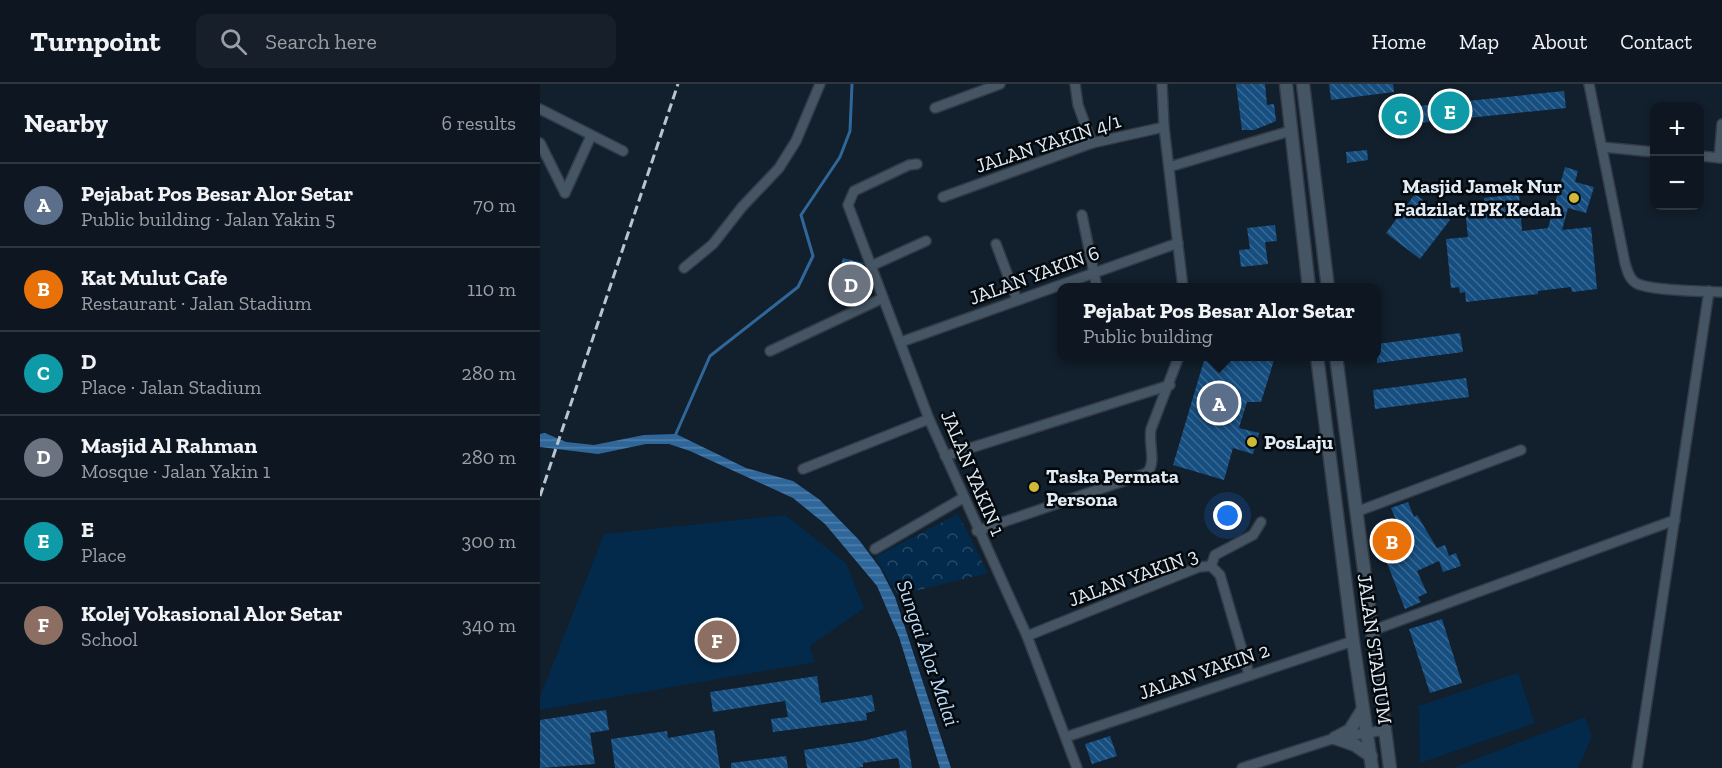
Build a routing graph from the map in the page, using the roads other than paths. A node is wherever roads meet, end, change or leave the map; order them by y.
1 (820, 84) edge
2 (1000, 84) edge
3 (1075, 84) edge
4 (1162, 84) edge
5 (1286, 84) edge
6 (1303, 84) edge
7 (1589, 84) edge
8 (935, 108) dead end
9 (540, 109) edge
10 (1722, 124) edge
11 (1164, 127) junction
12 (1290, 131) junction
13 (591, 136) junction
14 (540, 142) edge
15 (1092, 143) junction
16 (1602, 147) junction
17 (623, 151) dead end
18 (1650, 152) edge
19 (1704, 156) edge
20 (1721, 158) edge
21 (917, 164) dead end
22 (1169, 167) junction
23 (943, 198) dead end
24 (1082, 215) dead end
25 (926, 241) dead end
26 (1178, 243) junction
27 (996, 244) dead end
28 (871, 266) junction
29 (684, 268) dead end
30 (1096, 272) junction
31 (1065, 283) edge
32 (1097, 283) edge
33 (1183, 283) edge
34 (1309, 283) edge
35 (1327, 283) edge
36 (1057, 286) edge
37 (1709, 291) junction
38 (1722, 292) edge
39 (883, 298) junction
40 (1017, 300) junction
41 (901, 342) junction
42 (770, 351) dead end
43 (1178, 361) edge
44 (1318, 361) edge
45 (1337, 361) edge
46 (1170, 385) junction
47 (929, 419) junction
48 (1521, 450) dead end
49 (945, 456) junction
50 (803, 469) dead end
51 (963, 498) junction
52 (1356, 512) junction
53 (1674, 520) junction
54 (1261, 522) dead end
55 (977, 531) junction
56 (875, 549) dead end
57 (1211, 566) junction
58 (1371, 631) junction
59 (1027, 636) junction
60 (1353, 641) junction
61 (1249, 674) junction
62 (1363, 708) junction
63 (1385, 730) junction
64 (1367, 733) junction
65 (1066, 737) junction
66 (1335, 738) junction
67 (1372, 762) edge
68 (1077, 768) edge
69 (1242, 768) edge
70 (1390, 768) edge
71 (1637, 768) edge

1 - 29 street
2 - 8 street
3 - 15 street
4 - 11 street
5 - 12 main road
6 - 35 main road
7 - 16 street
9 - 13 street
10 - 20 street
11 - 15 street, JALAN YAKIN 4/1
11 - 22 street
12 - 22 street
12 - 34 main road
13 - 14 street
13 - 17 street
15 - 23 street, JALAN YAKIN 4/1
16 - 18 street
16 - 37 street
19 - 20 street
21 - 28 street, JALAN YAKIN 1
22 - 26 street
24 - 30 street
25 - 28 street
26 - 30 street, JALAN YAKIN 6
26 - 33 street
27 - 40 street
28 - 39 street, JALAN YAKIN 1
30 - 31 street, JALAN YAKIN 6
30 - 32 street
36 - 40 street, JALAN YAKIN 6
37 - 38 street
37 - 53 street
39 - 41 street, JALAN YAKIN 1
39 - 42 street
40 - 41 street, JALAN YAKIN 6
41 - 47 street, JALAN YAKIN 1
43 - 46 street
44 - 60 main road, JALAN STADIUM
45 - 52 main road, JALAN STADIUM
46 - 49 street
46 - 55 street
47 - 49 street, JALAN YAKIN 1
47 - 50 street
48 - 52 street
49 - 51 street, JALAN YAKIN 1
51 - 55 street, JALAN YAKIN 1
51 - 56 street
52 - 58 main road, JALAN STADIUM
53 - 58 street
53 - 71 street
54 - 57 street
55 - 59 street, JALAN YAKIN 1
57 - 59 street, JALAN YAKIN 3
57 - 61 street, JALAN YAKIN 3
58 - 63 main road, JALAN STADIUM
59 - 65 street, JALAN YAKIN 1
60 - 61 street, JALAN YAKIN 2
60 - 62 main road, JALAN STADIUM
61 - 65 street, JALAN YAKIN 2
62 - 64 main road, JALAN STADIUM
62 - 66 main road
63 - 64 street
63 - 70 main road, JALAN STADIUM
64 - 66 street
64 - 67 main road, JALAN STADIUM
65 - 68 street, JALAN YAKIN 1
66 - 67 main road
66 - 69 street

